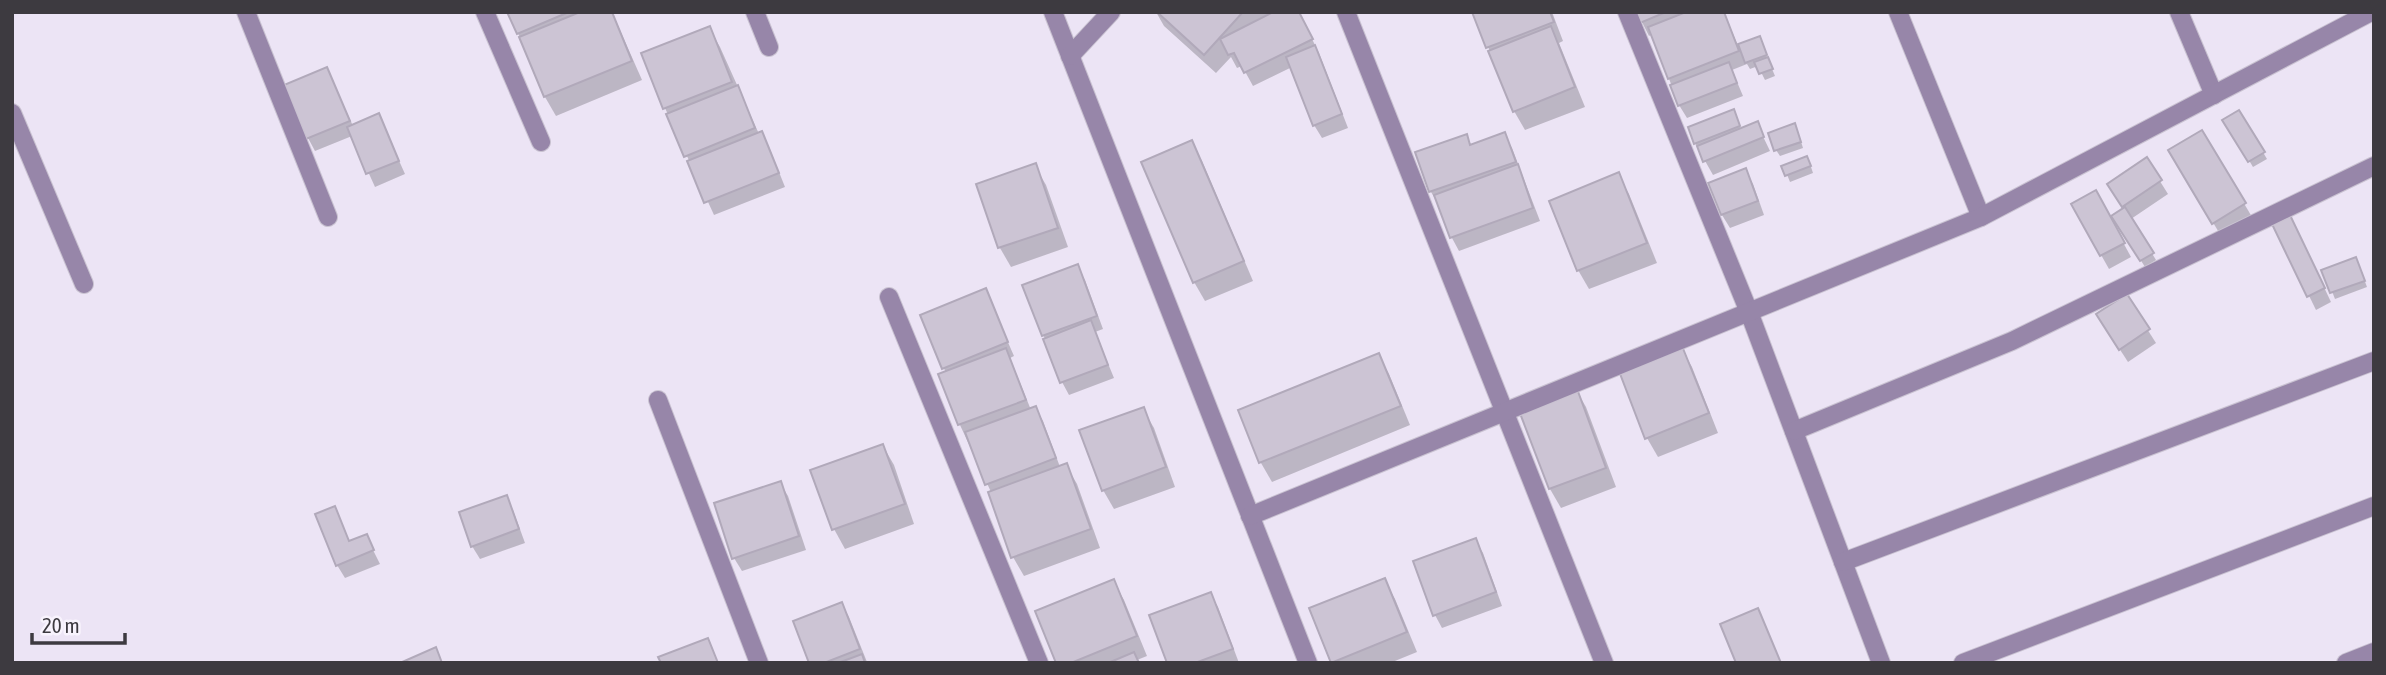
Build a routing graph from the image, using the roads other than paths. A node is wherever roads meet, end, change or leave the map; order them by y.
1 (246, 12) edge
2 (485, 12) edge
3 (755, 12) edge
4 (1053, 12) edge
5 (1111, 12) edge
6 (1346, 12) edge
7 (1627, 12) edge
8 (1898, 12) edge
9 (2179, 12) edge
10 (2371, 12) edge
11 (769, 47) dead end
12 (1070, 56) junction
13 (2214, 95) junction
14 (12, 113) edge
15 (541, 142) dead end
16 (2374, 166) edge
17 (328, 217) dead end
18 (1981, 217) junction
19 (83, 284) dead end
20 (889, 297) dead end
21 (1749, 312) junction
22 (2374, 360) edge
23 (658, 400) dead end
24 (1506, 411) junction
25 (1794, 431) junction
26 (2374, 506) edge
27 (1250, 516) junction
28 (1843, 562) junction
29 (2374, 652) edge
30 (759, 663) edge
31 (1039, 663) edge
32 (1308, 663) edge
33 (1604, 663) edge
34 (1881, 663) edge
35 (1963, 663) edge
36 (2346, 663) edge

1 - 17 street
2 - 15 street
3 - 11 street
4 - 12 street
5 - 12 street
6 - 24 street
7 - 21 street
8 - 18 street
9 - 13 street
10 - 13 street
12 - 27 street
13 - 18 street
14 - 19 street
16 - 25 street
18 - 21 street
20 - 31 street
21 - 24 street
21 - 25 street
22 - 28 street
23 - 30 street
24 - 27 street
24 - 33 street
25 - 28 street
26 - 35 street
27 - 32 street
28 - 34 street
29 - 36 street

